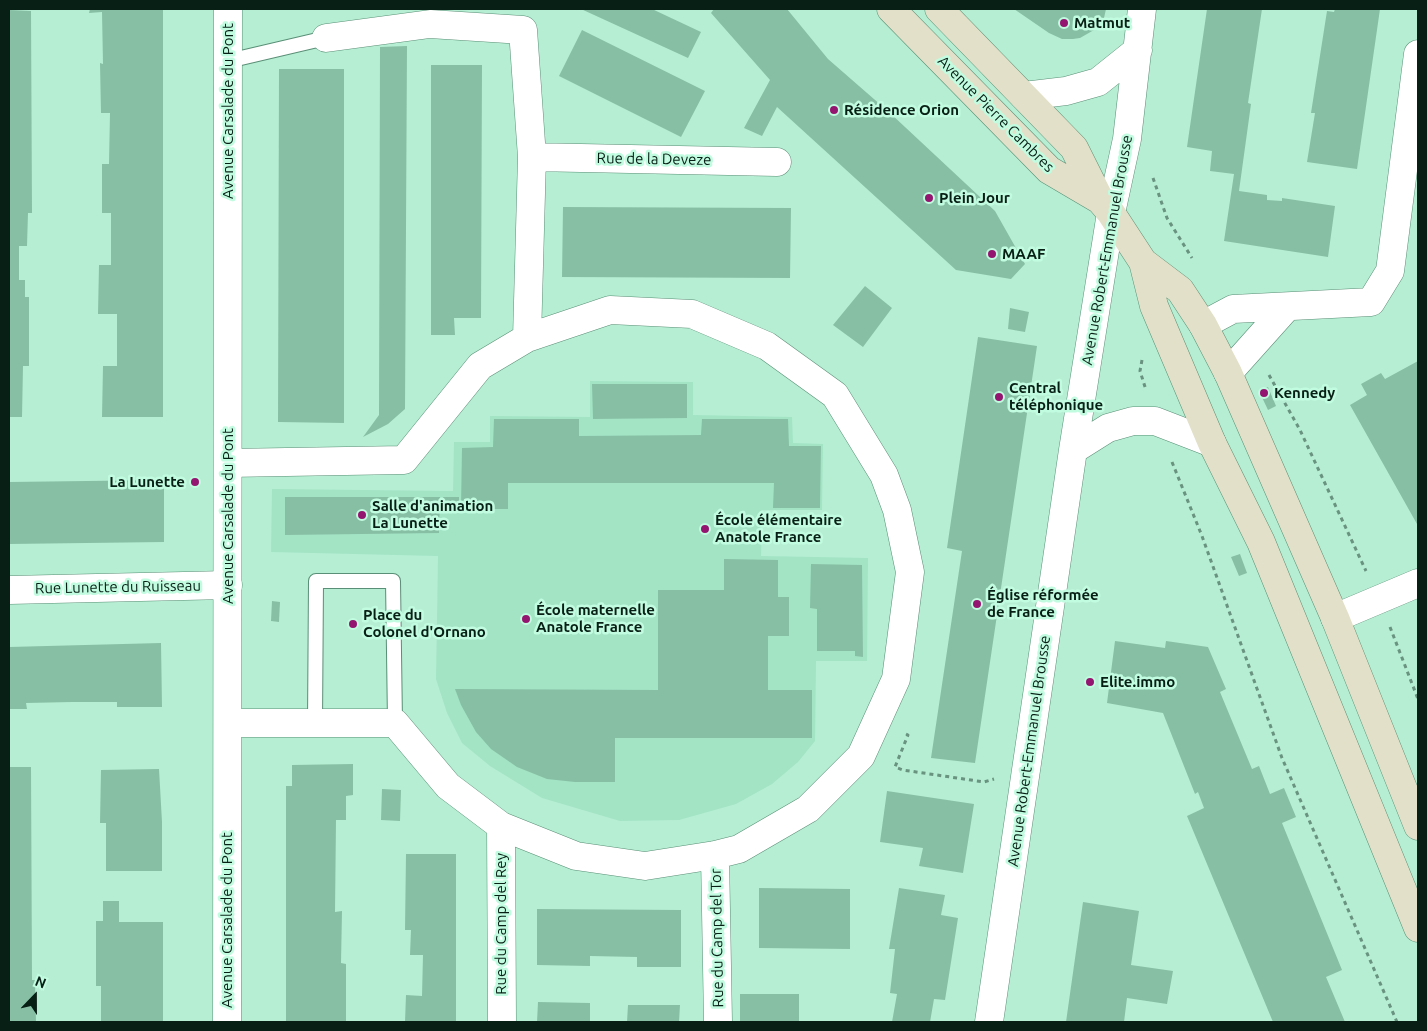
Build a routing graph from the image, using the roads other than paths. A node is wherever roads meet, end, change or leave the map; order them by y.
1 (228, 9) edge
2 (891, 9) edge
3 (939, 9) edge
4 (1142, 9) edge
5 (326, 38) joint
6 (1138, 50) junction
7 (1418, 54) edge
8 (228, 61) junction
9 (1024, 96) junction
10 (532, 157) junction
11 (777, 162) dead end
12 (1105, 207) junction
13 (1143, 262) junction
14 (1287, 307) junction
15 (1203, 325) junction
16 (527, 338) junction
17 (1228, 373) junction
18 (1212, 443) junction
19 (1074, 450) junction
20 (228, 463) junction
21 (1418, 583) edge
22 (228, 584) junction
23 (9, 590) edge
24 (1335, 618) junction
25 (228, 723) junction
26 (315, 723) junction
27 (395, 723) junction
28 (501, 826) junction
29 (1418, 826) edge
30 (715, 855) junction
31 (1418, 928) edge
32 (227, 1022) edge
33 (502, 1022) edge
34 (718, 1022) edge
35 (989, 1022) edge

1 - 8 street, Avenue Carsalade du Pont
2 - 12 main road, Avenue Pierre Cambres
3 - 9 main road, Avenue Pierre Cambres
4 - 6 street, Avenue Robert-Emmanuel Brousse
5 - 8 lane
5 - 10 street
6 - 9 street
6 - 12 street, Avenue Robert-Emmanuel Brousse
7 - 14 street
8 - 20 street, Avenue Carsalade du Pont
9 - 12 main road, Avenue Pierre Cambres
10 - 11 street, Rue de la Deveze
10 - 16 street
12 - 13 main road
12 - 19 street, Avenue Robert-Emmanuel Brousse
13 - 15 main road
13 - 18 main road
14 - 15 street
14 - 17 street
15 - 17 main road
16 - 20 street
16 - 30 street
17 - 24 main road
18 - 19 street
18 - 31 main road
19 - 35 street, Avenue Robert-Emmanuel Brousse
20 - 22 street, Avenue Carsalade du Pont
21 - 24 street
22 - 23 street, Rue Lunette du Ruisseau
22 - 25 street, Avenue Carsalade du Pont
24 - 29 main road
25 - 26 street
25 - 32 street, Avenue Carsalade du Pont
26 - 27 street
26 - 27 lane
27 - 28 street
28 - 30 street
28 - 33 street, Rue du Camp del Rey
30 - 34 street, Rue du Camp del Tor

